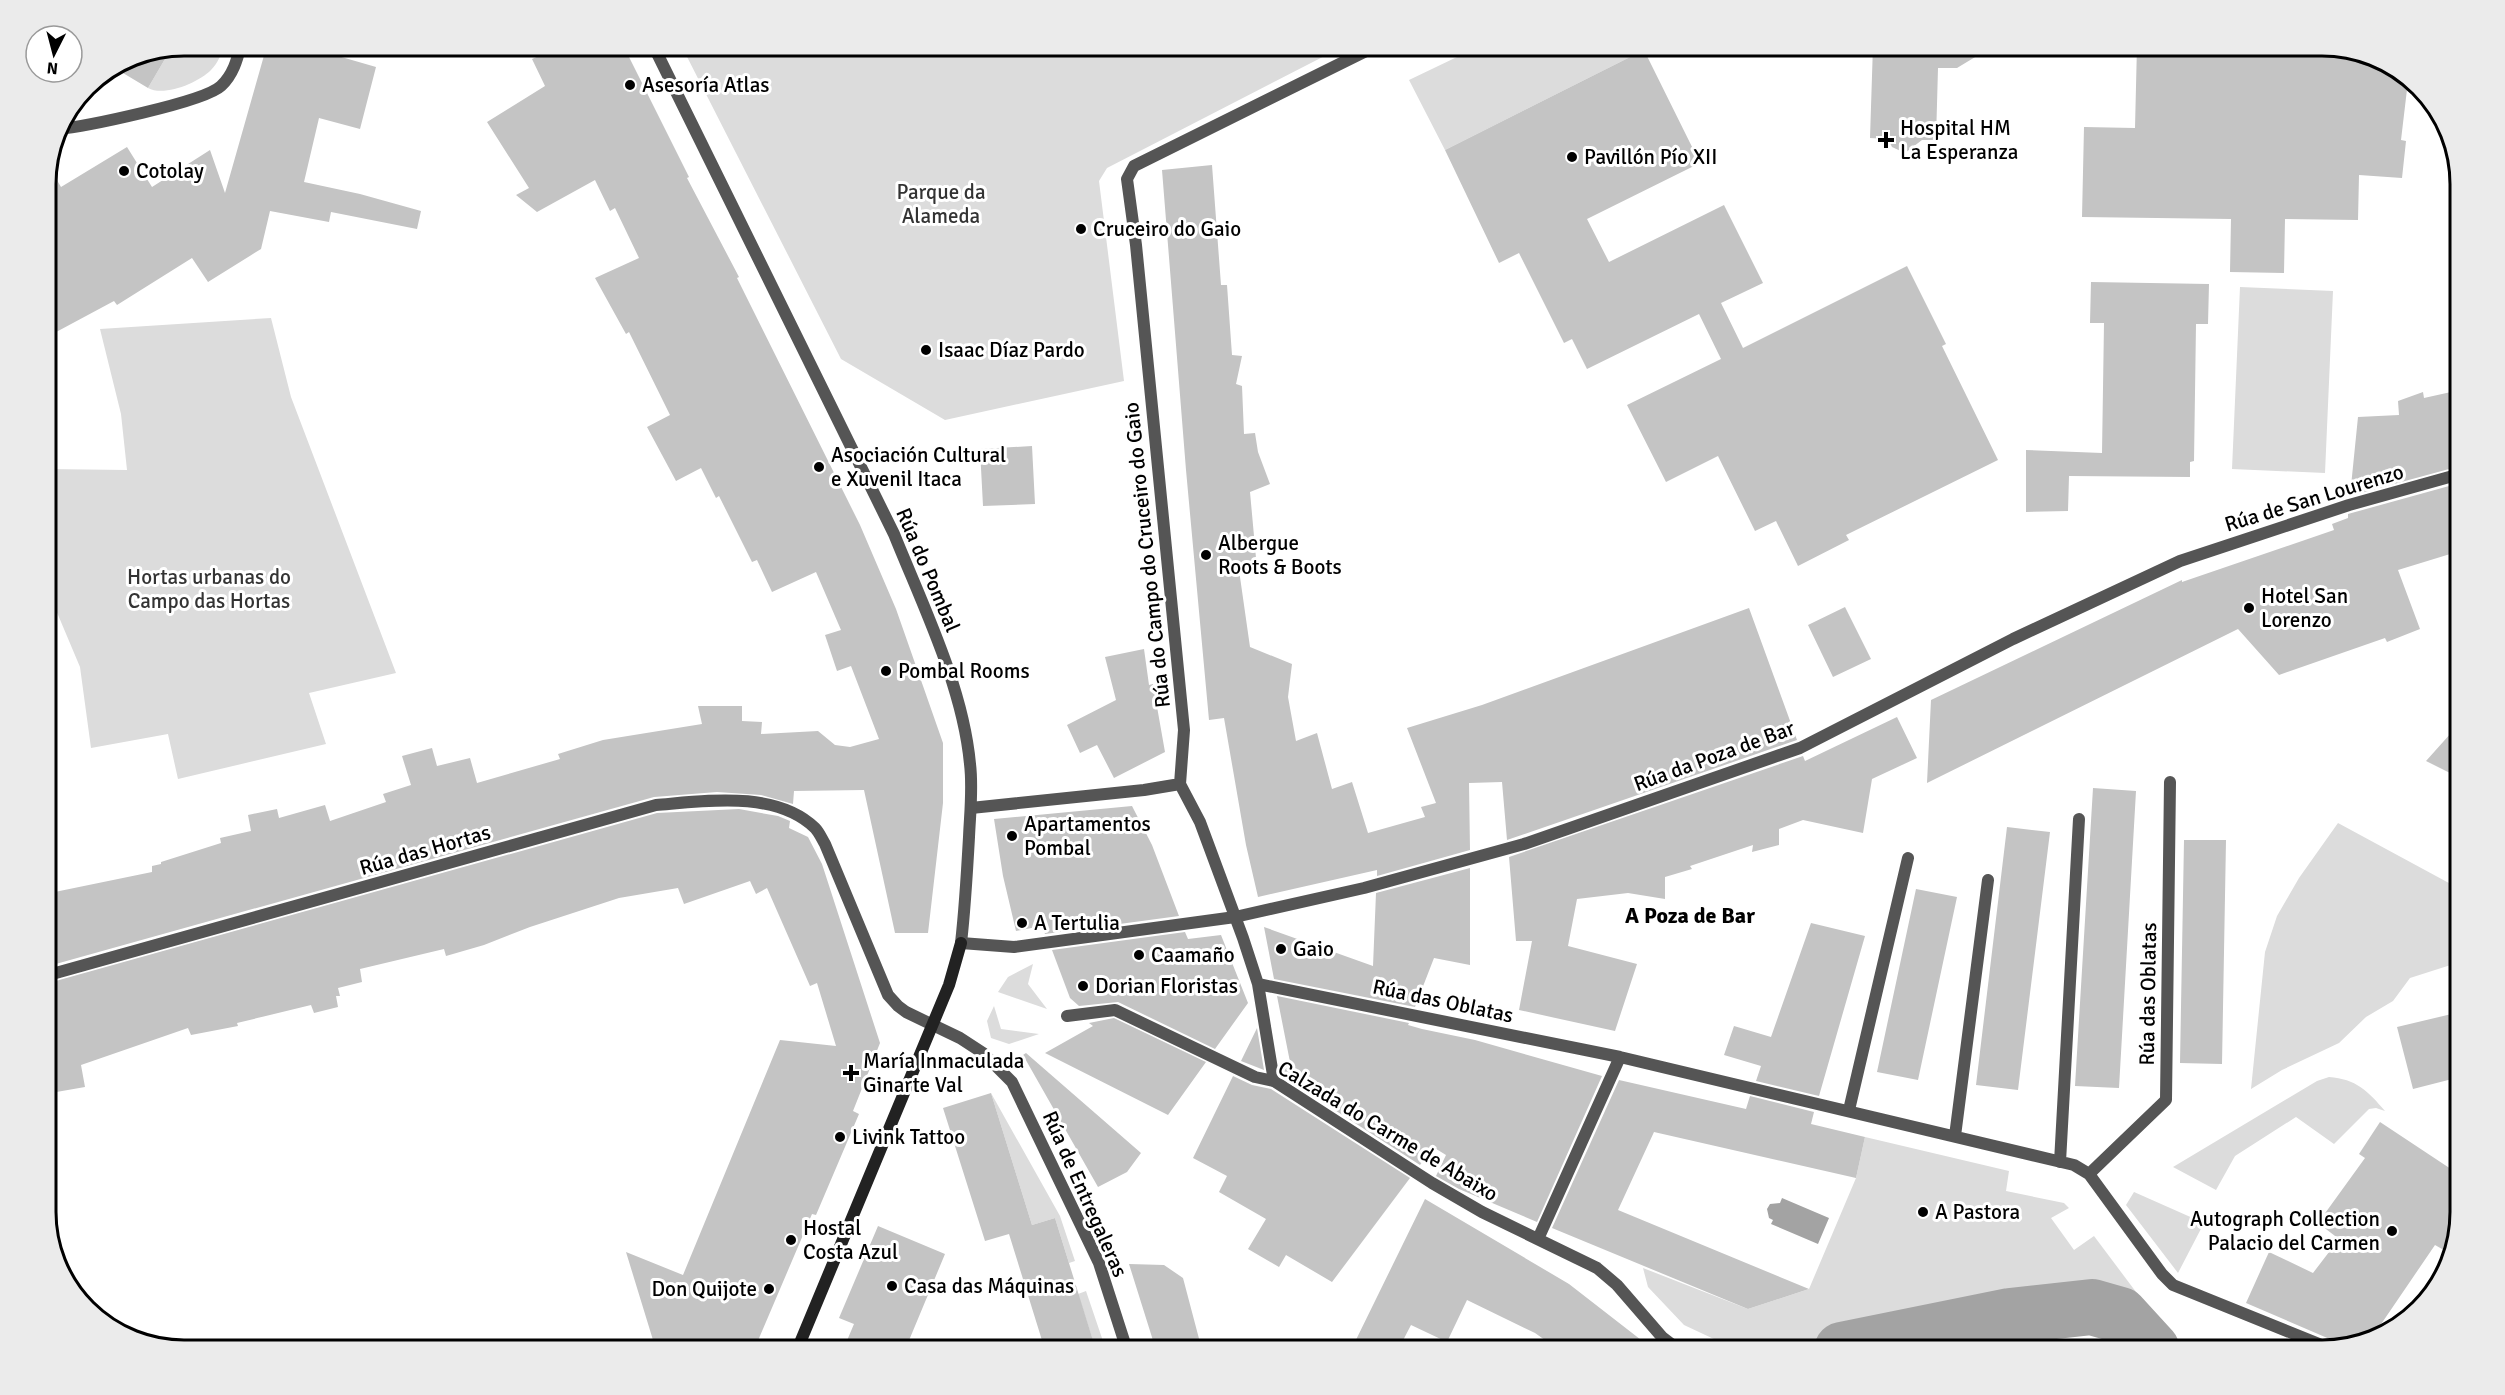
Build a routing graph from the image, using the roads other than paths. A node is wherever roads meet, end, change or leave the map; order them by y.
1 (238, 56) edge
2 (658, 56) edge
3 (1356, 56) edge
4 (69, 127) edge
5 (2449, 477) edge
6 (2180, 561) joint
7 (2170, 782) dead end
8 (1180, 783) junction
9 (971, 808) junction
10 (2079, 819) dead end
11 (815, 828) joint
12 (1908, 858) dead end
13 (1988, 880) dead end
14 (1235, 916) junction
15 (961, 943) junction
16 (56, 973) edge
17 (1258, 984) junction
18 (1067, 1016) dead end
19 (932, 1026) junction
20 (1620, 1057) junction
21 (1275, 1081) junction
22 (1849, 1110) junction
23 (1956, 1136) junction
24 (2060, 1162) junction
25 (2089, 1174) junction
26 (1538, 1239) junction
27 (801, 1340) edge
28 (1124, 1340) edge
29 (1666, 1340) edge
30 (2309, 1340) edge

1 - 4 street
2 - 9 street, Rúa do Pombal
3 - 8 street, Rúa do Campo do Cruceiro do Gaio
5 - 6 street, Rúa de San Lourenzo
6 - 14 street, Rúa da Poza de Bar
7 - 25 street, Rúa das Oblatas
8 - 9 street
8 - 14 street
9 - 15 street, Rúa do Pombal
10 - 24 street
11 - 16 street, Rúa das Hortas
11 - 19 street, Rúa de Entregaleras
12 - 22 street
13 - 23 street
14 - 15 street, Rúa da Poza de Bar
14 - 17 street
15 - 19 main road
17 - 20 street, Rúa das Oblatas
17 - 21 street
18 - 21 street, Calzada do Carme de Abaixo
19 - 27 main road
19 - 28 street, Rúa de Entregaleras
20 - 22 street, Rúa das Oblatas
20 - 26 street
21 - 26 street, Calzada do Carme de Abaixo
22 - 23 street, Rúa das Oblatas
23 - 24 street, Rúa das Oblatas
24 - 25 street, Rúa das Oblatas
25 - 30 street
26 - 29 street, Calzada do Carme de Abaixo

